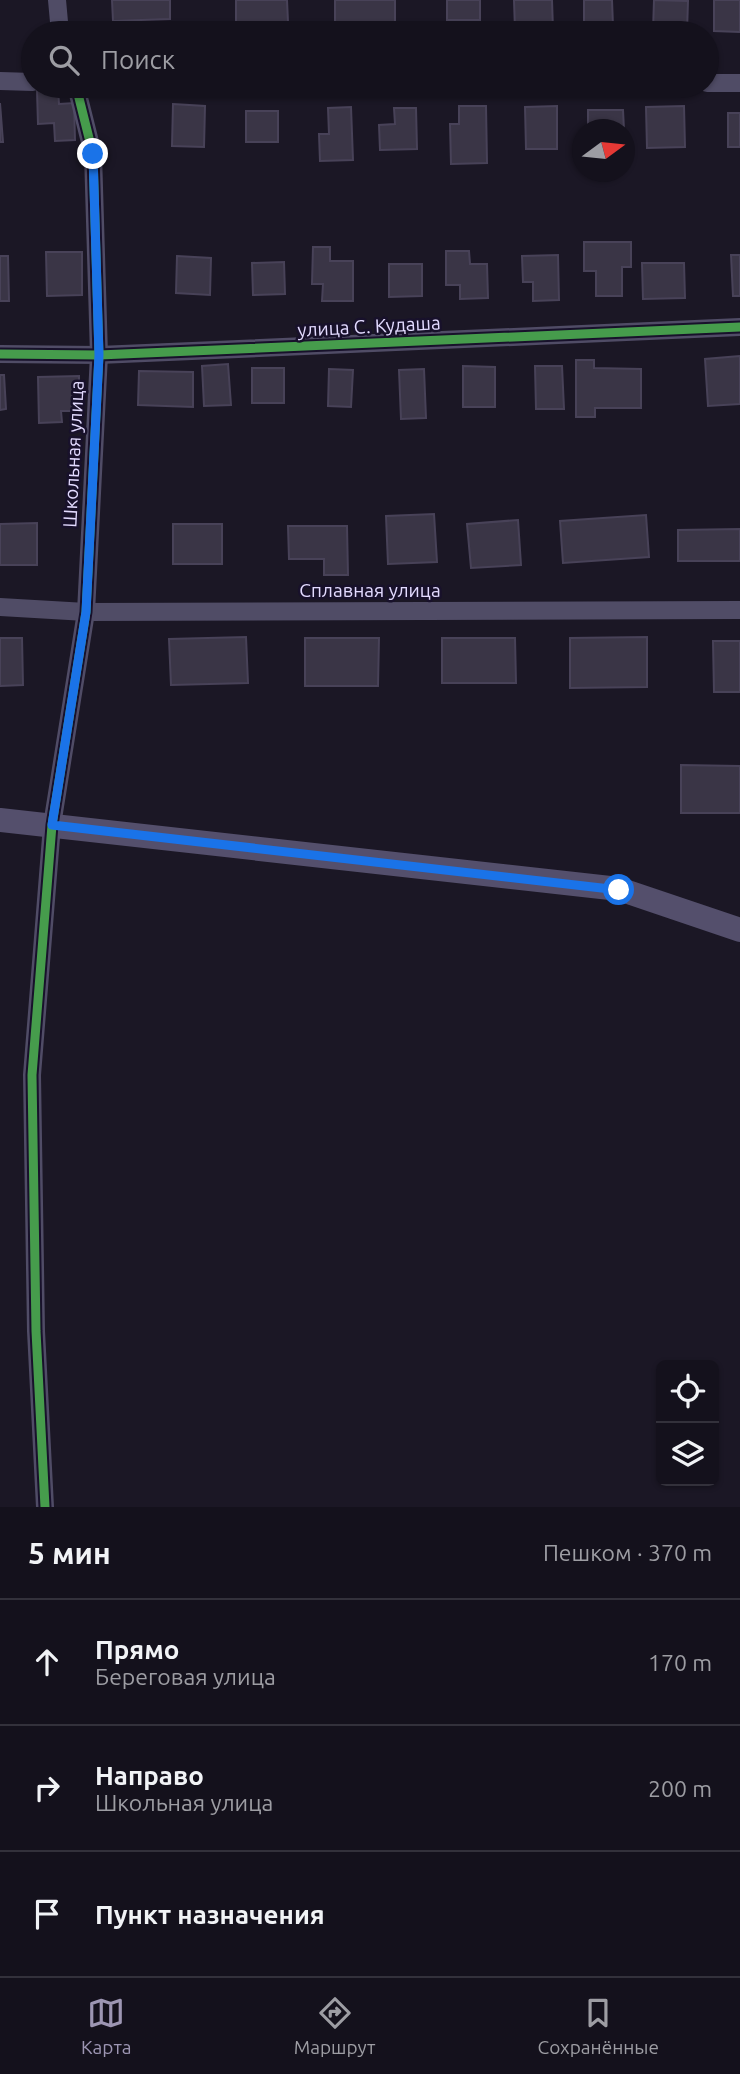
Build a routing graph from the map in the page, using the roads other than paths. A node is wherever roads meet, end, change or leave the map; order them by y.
1 (57, 0) edge
2 (59, 21) edge
3 (0, 81) edge
4 (21, 82) edge
5 (719, 83) edge
6 (740, 83) edge
7 (79, 98) edge
8 (740, 327) edge
9 (0, 354) edge
10 (99, 355) junction
11 (0, 607) edge
12 (740, 610) edge
13 (86, 612) junction
14 (0, 820) edge
15 (52, 825) junction
16 (740, 930) edge
17 (45, 1507) edge

1 - 2 street
3 - 4 street
5 - 6 street
7 - 10 street, Школьная улица
8 - 10 street, улица С. Кудаша
9 - 10 street, улица С. Кудаша
10 - 13 street, Школьная улица
11 - 13 street, Сплавная улица
12 - 13 street, Сплавная улица
13 - 15 street, Школьная улица
14 - 15 main road
15 - 16 main road
15 - 17 street, Школьная улица

